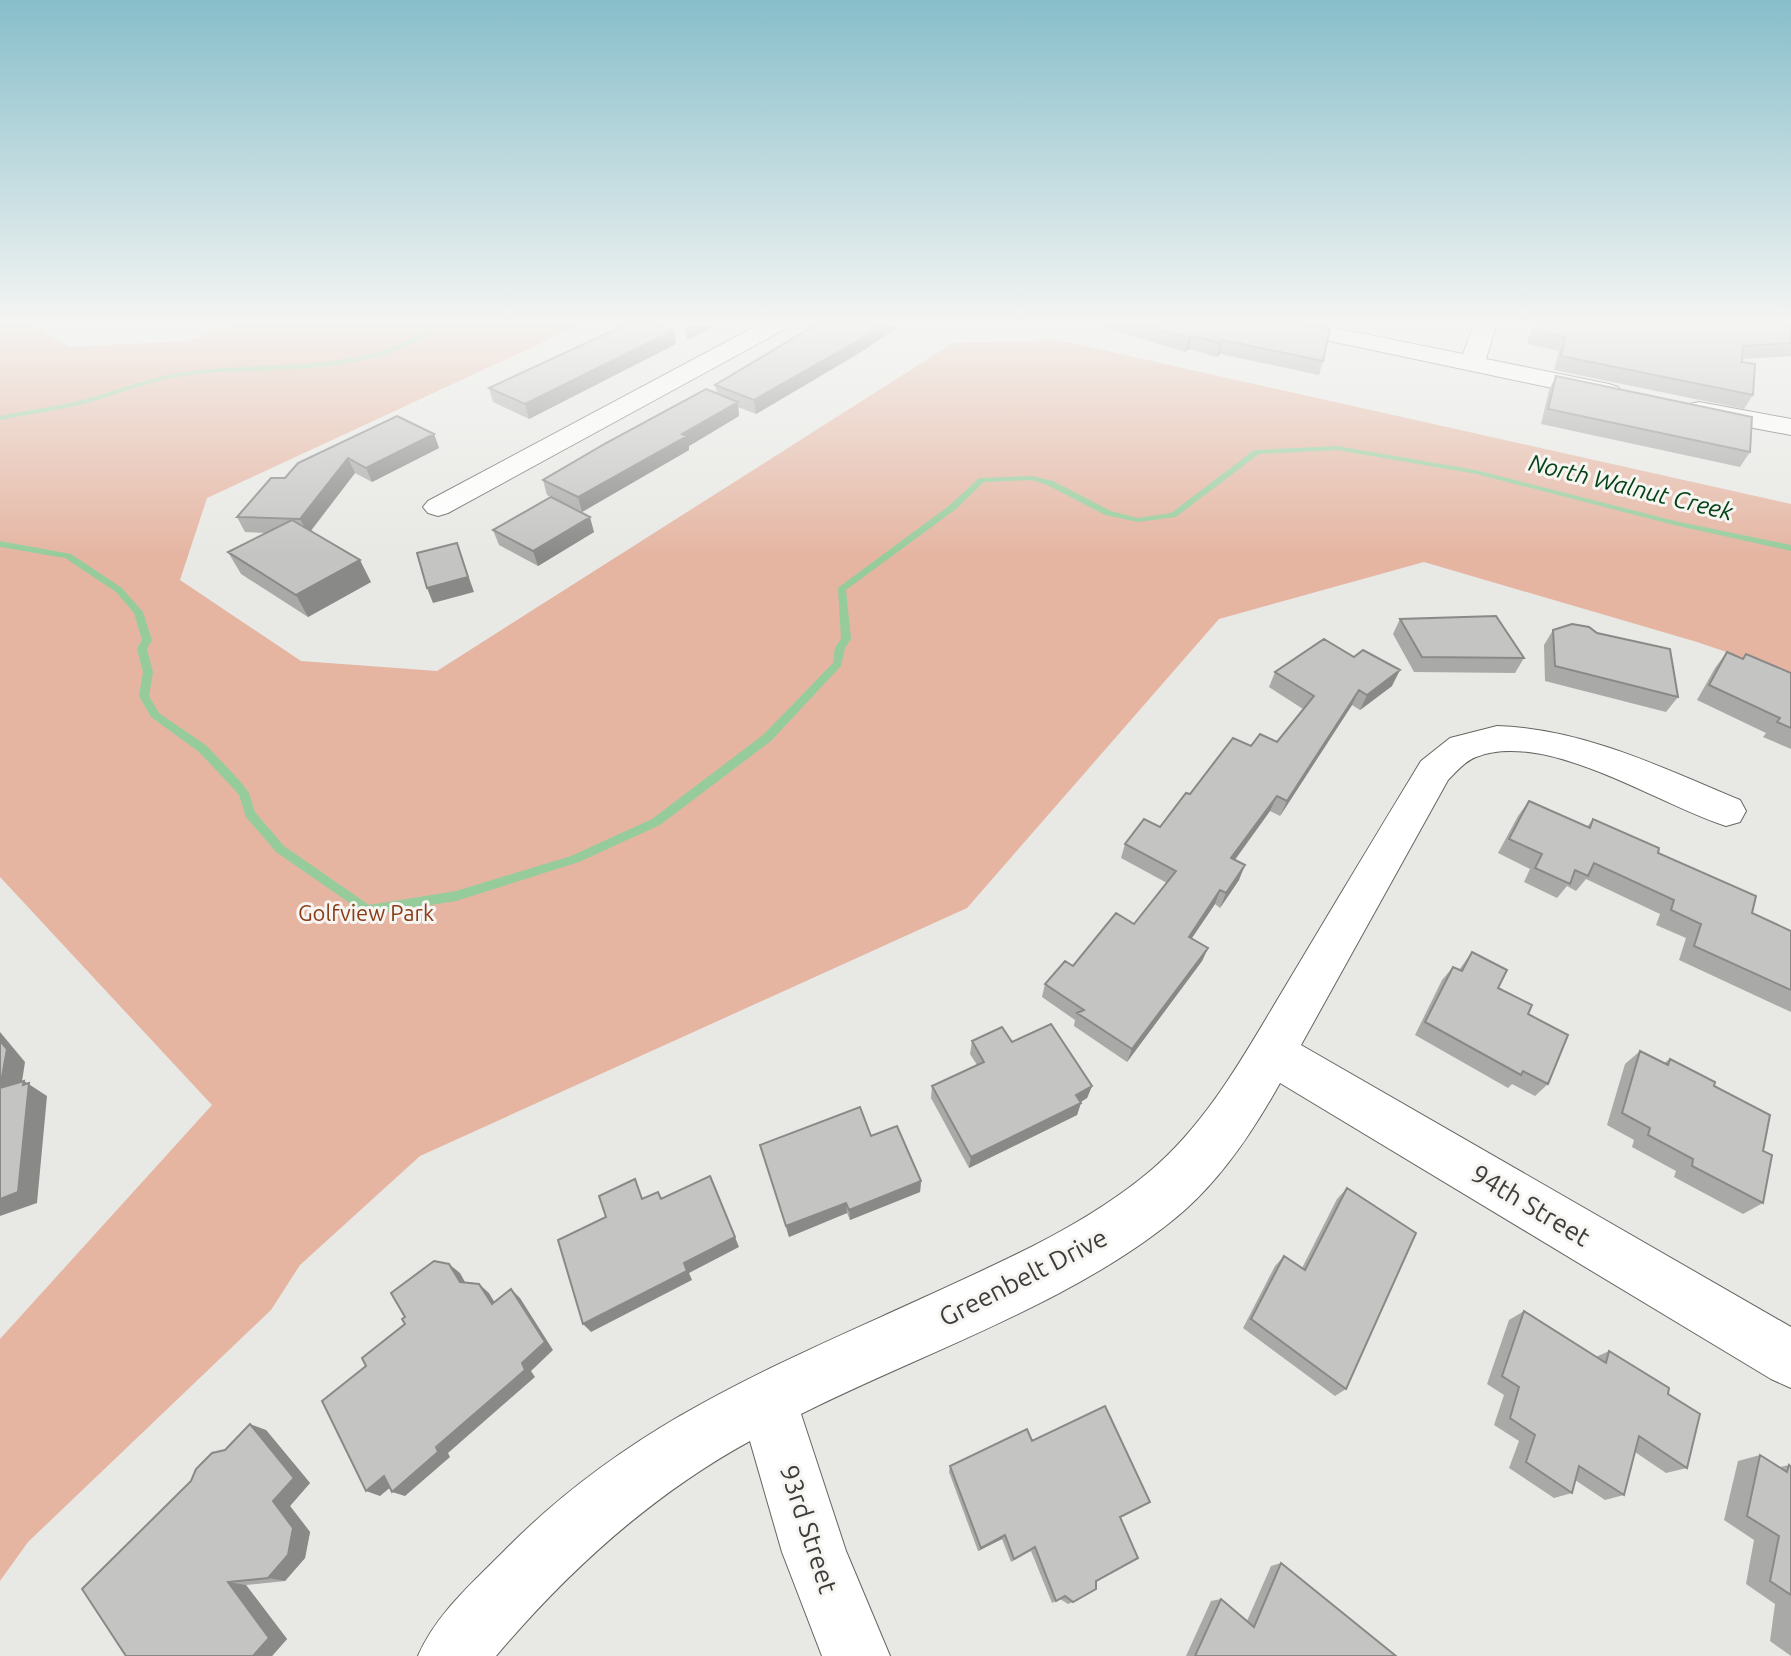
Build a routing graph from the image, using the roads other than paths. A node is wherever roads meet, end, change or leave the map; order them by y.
1 (632, 402) edge
2 (1668, 404) edge
3 (1791, 427) edge
4 (438, 507) dead end
5 (1726, 811) dead end
6 (1271, 1052) junction
7 (1791, 1359) edge
8 (767, 1399) junction
9 (452, 1656) edge
10 (856, 1656) edge

1 - 4 street
2 - 3 street
5 - 6 street, Greenbelt Drive
6 - 7 street, 94th Street
6 - 8 street, Greenbelt Drive
8 - 9 street, Greenbelt Drive
8 - 10 street, 93rd Street

